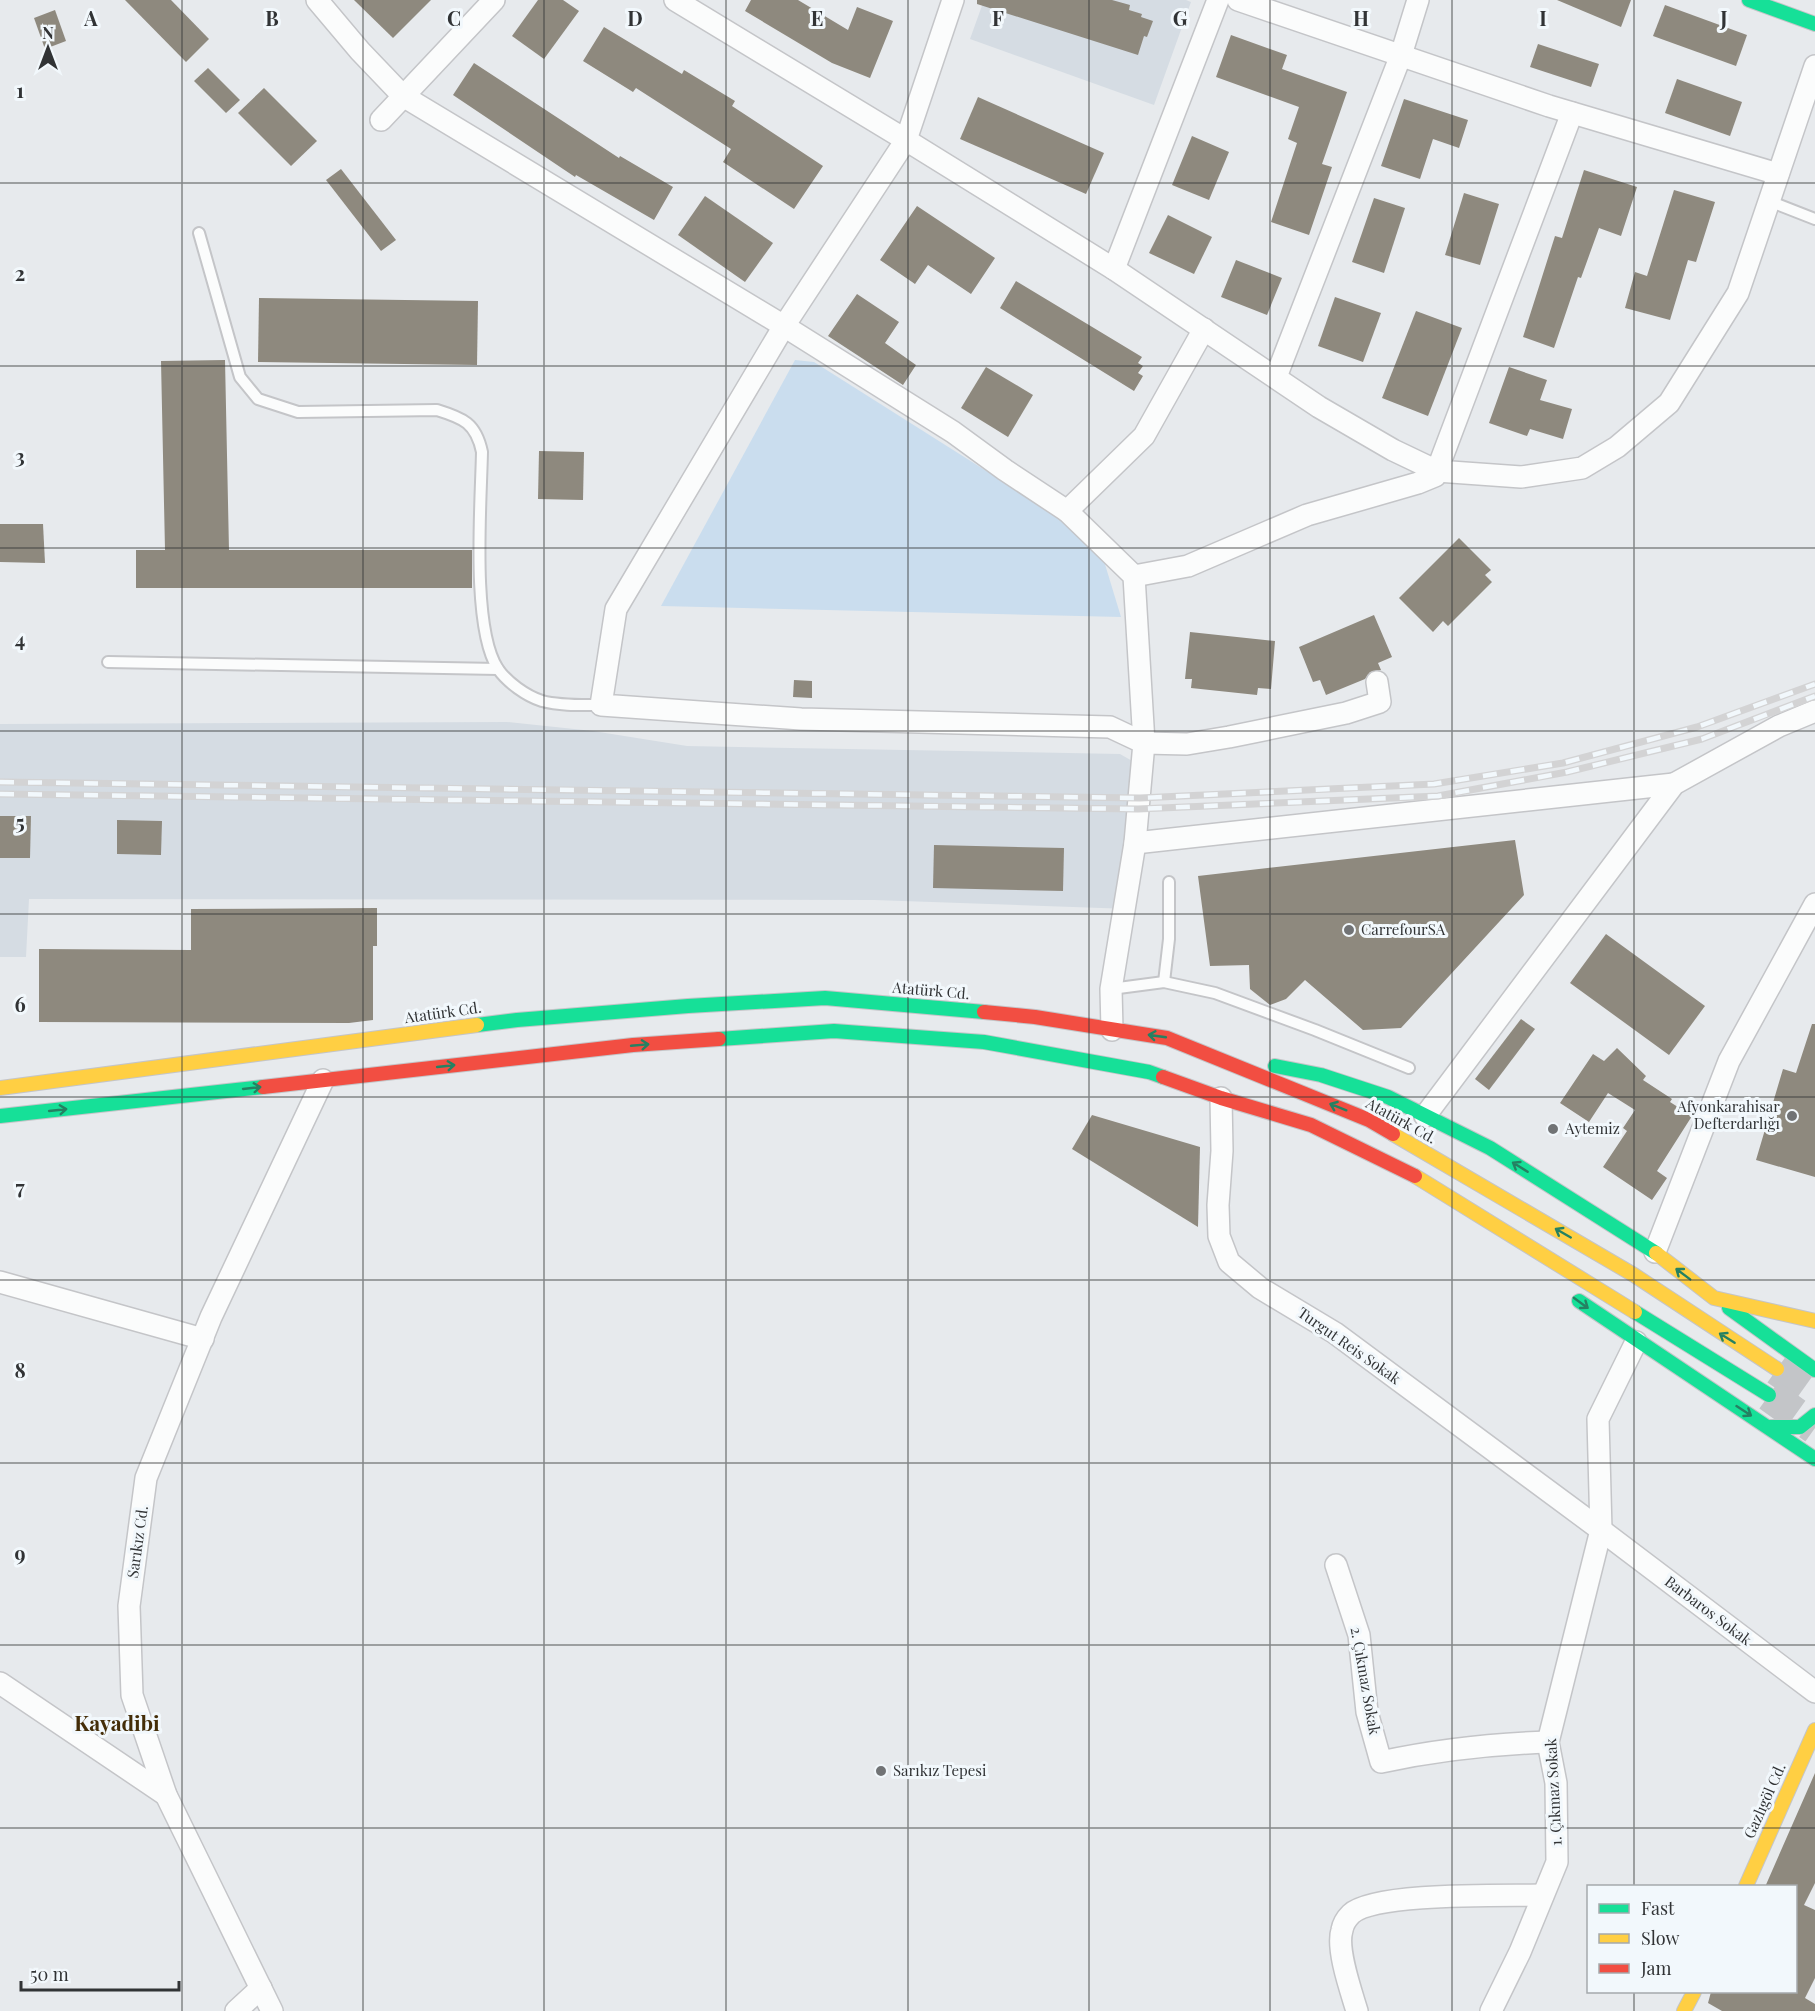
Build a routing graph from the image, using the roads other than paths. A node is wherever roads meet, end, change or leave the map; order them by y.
1 (317, 0) edge
2 (494, 0) edge
3 (675, 0) edge
4 (953, 0) edge
5 (1218, 0) edge
6 (1238, 0) edge
7 (1418, 0) edge
8 (1749, 0) edge
9 (1815, 24) edge
10 (1401, 55) junction
11 (1815, 66) edge
12 (403, 96) junction
13 (1572, 113) junction
14 (381, 120) dead end
15 (906, 140) junction
16 (1778, 174) junction
17 (1769, 201) junction
18 (1815, 219) edge
19 (199, 233) dead end
20 (1114, 269) junction
21 (784, 326) junction
22 (1204, 329) junction
23 (1276, 377) junction
24 (1437, 471) junction
25 (1067, 511) junction
26 (1134, 576) junction
27 (108, 662) dead end
28 (498, 669) junction
29 (1377, 682) dead end
30 (601, 705) junction
31 (1815, 711) edge
32 (1144, 742) junction
33 (1674, 784) junction
34 (1135, 843) junction
35 (1169, 882) dead end
36 (1815, 904) edge
37 (1164, 982) junction
38 (1111, 989) junction
39 (1112, 1030) junction
40 (1204, 1053) junction
41 (1409, 1068) dead end
42 (323, 1080) junction
43 (0, 1088) edge
44 (1221, 1098) junction
45 (0, 1116) edge
46 (1425, 1116) junction
47 (1293, 1134) dead end
48 (1427, 1200) dead end
49 (1505, 1248) dead end
50 (1655, 1252) junction
51 (0, 1282) edge
52 (1570, 1295) dead end
53 (1714, 1298) junction
54 (1815, 1321) edge
55 (203, 1339) junction
56 (1636, 1342) junction
57 (1777, 1369) tunnel mouth
58 (1815, 1370) edge
59 (1769, 1395) tunnel mouth
60 (1815, 1414) edge
61 (1769, 1427) junction
62 (1815, 1459) edge
63 (1601, 1530) junction
64 (1336, 1565) dead end
65 (0, 1683) edge
66 (1815, 1692) edge
67 (1815, 1730) edge
68 (1548, 1742) junction
69 (166, 1795) junction
70 (1747, 1885) edge
71 (1543, 1895) junction
72 (261, 1988) junction
73 (1693, 1993) edge
74 (236, 2011) edge
75 (272, 2011) edge
76 (1357, 2011) edge
77 (1491, 2011) edge
78 (1684, 2011) edge

1 - 12 street
2 - 12 street
3 - 15 street
4 - 15 street
5 - 20 street
6 - 10 street
7 - 10 street
8 - 9 main road
10 - 13 street
10 - 23 street
11 - 16 street
12 - 14 street
12 - 21 street
13 - 16 street
13 - 24 street
15 - 20 street
15 - 21 street
16 - 17 street
17 - 18 lane
17 - 24 street
19 - 28 lane
20 - 22 street
21 - 25 street
21 - 30 street
22 - 23 street
22 - 25 street
23 - 24 street
24 - 26 street
25 - 26 street
26 - 32 street
27 - 28 lane
28 - 30 lane
29 - 32 street
30 - 32 street
31 - 33 street
32 - 34 street
33 - 34 street
33 - 46 street
34 - 38 street
35 - 37 lane
36 - 50 street
37 - 38 lane
37 - 41 lane
38 - 39 street
40 -> 39 main road, Atatürk Cd.
39 - 43 main road, Atatürk Cd.
40 - 46 main road
57 -> 40 main road, Atatürk Cd.
42 -> 44 main road
45 -> 42 main road
42 - 55 street, Sarıkız Cd.
44 - 47 main road
44 - 59 main road
44 - 63 street, Turgut Reis Sokak
50 -> 46 main road
48 - 49 main road
53 -> 50 main road
51 - 55 street
52 -> 56 main road
53 - 54 main road
53 - 58 main road
55 - 69 street, Sarıkız Cd.
56 -> 61 main road
56 - 63 street, 1. Çıkmaz Sokak
60 - 61 main road
61 - 62 main road
63 - 66 street, Barbaros Sokak
63 - 68 street, 1. Çıkmaz Sokak
64 - 68 street, 2. Çıkmaz Sokak
65 - 69 street
67 - 70 main road, Gazlıgöl Cd.
68 - 71 street, 1. Çıkmaz Sokak
69 - 72 street, Sarıkız Cd.
71 - 76 street
71 - 77 street, 1. Çıkmaz Sokak
72 - 74 street
72 - 75 street, Sarıkız Cd.
73 - 78 main road

